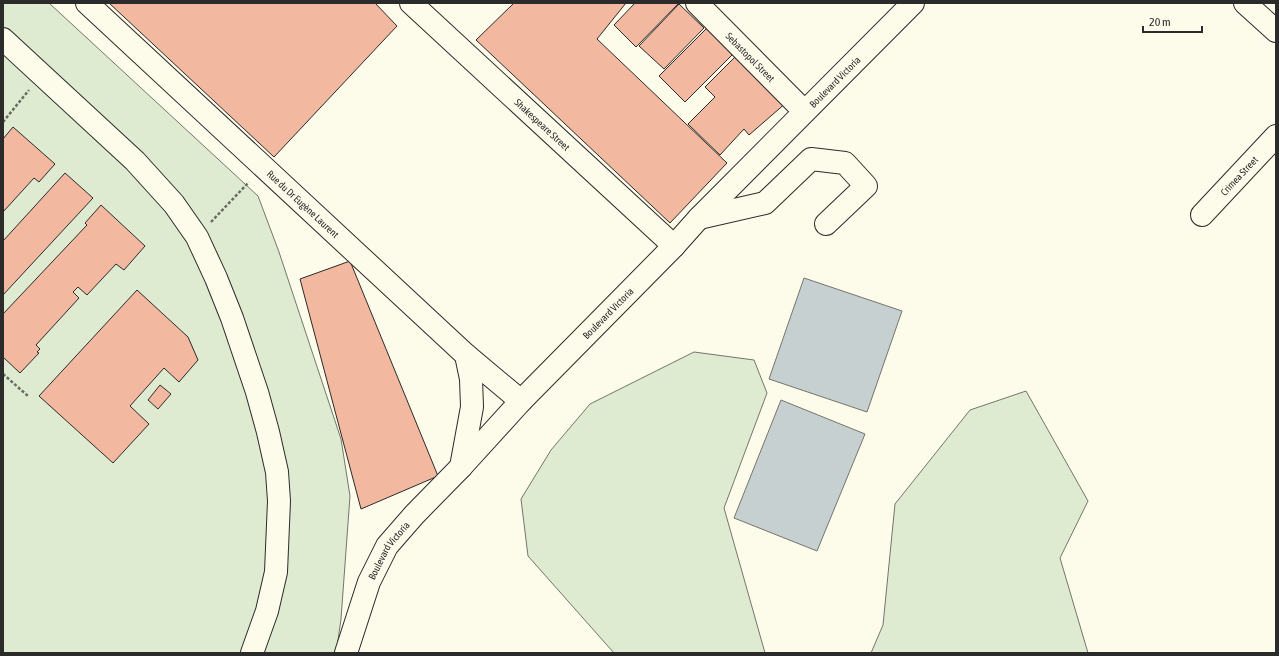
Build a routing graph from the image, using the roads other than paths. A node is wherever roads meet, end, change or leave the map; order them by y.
1 (87, 3) edge
2 (411, 3) edge
3 (697, 3) edge
4 (913, 3) edge
5 (1245, 3) edge
6 (1276, 31) edge
7 (3, 39) edge
8 (804, 111) junction
9 (1276, 136) edge
10 (1202, 215) dead end
11 (699, 218) junction
12 (826, 224) dead end
13 (674, 246) junction
14 (466, 355) junction
15 (521, 401) junction
16 (461, 467) junction
17 (252, 653) edge
18 (346, 653) edge

1 - 14 street, Rue du Dr Eugène Laurent
2 - 13 street, Shakespeare Street
3 - 8 street, Sebastopol Street
4 - 8 street, Boulevard Victoria
5 - 6 street
7 - 17 street
8 - 11 street, Boulevard Victoria
9 - 10 street, Crimea Street
11 - 12 street
11 - 13 street, Boulevard Victoria
13 - 15 street, Boulevard Victoria
14 - 15 street, Rue du Dr Eugène Laurent
14 - 16 street
15 - 16 street, Boulevard Victoria
16 - 18 street, Boulevard Victoria

